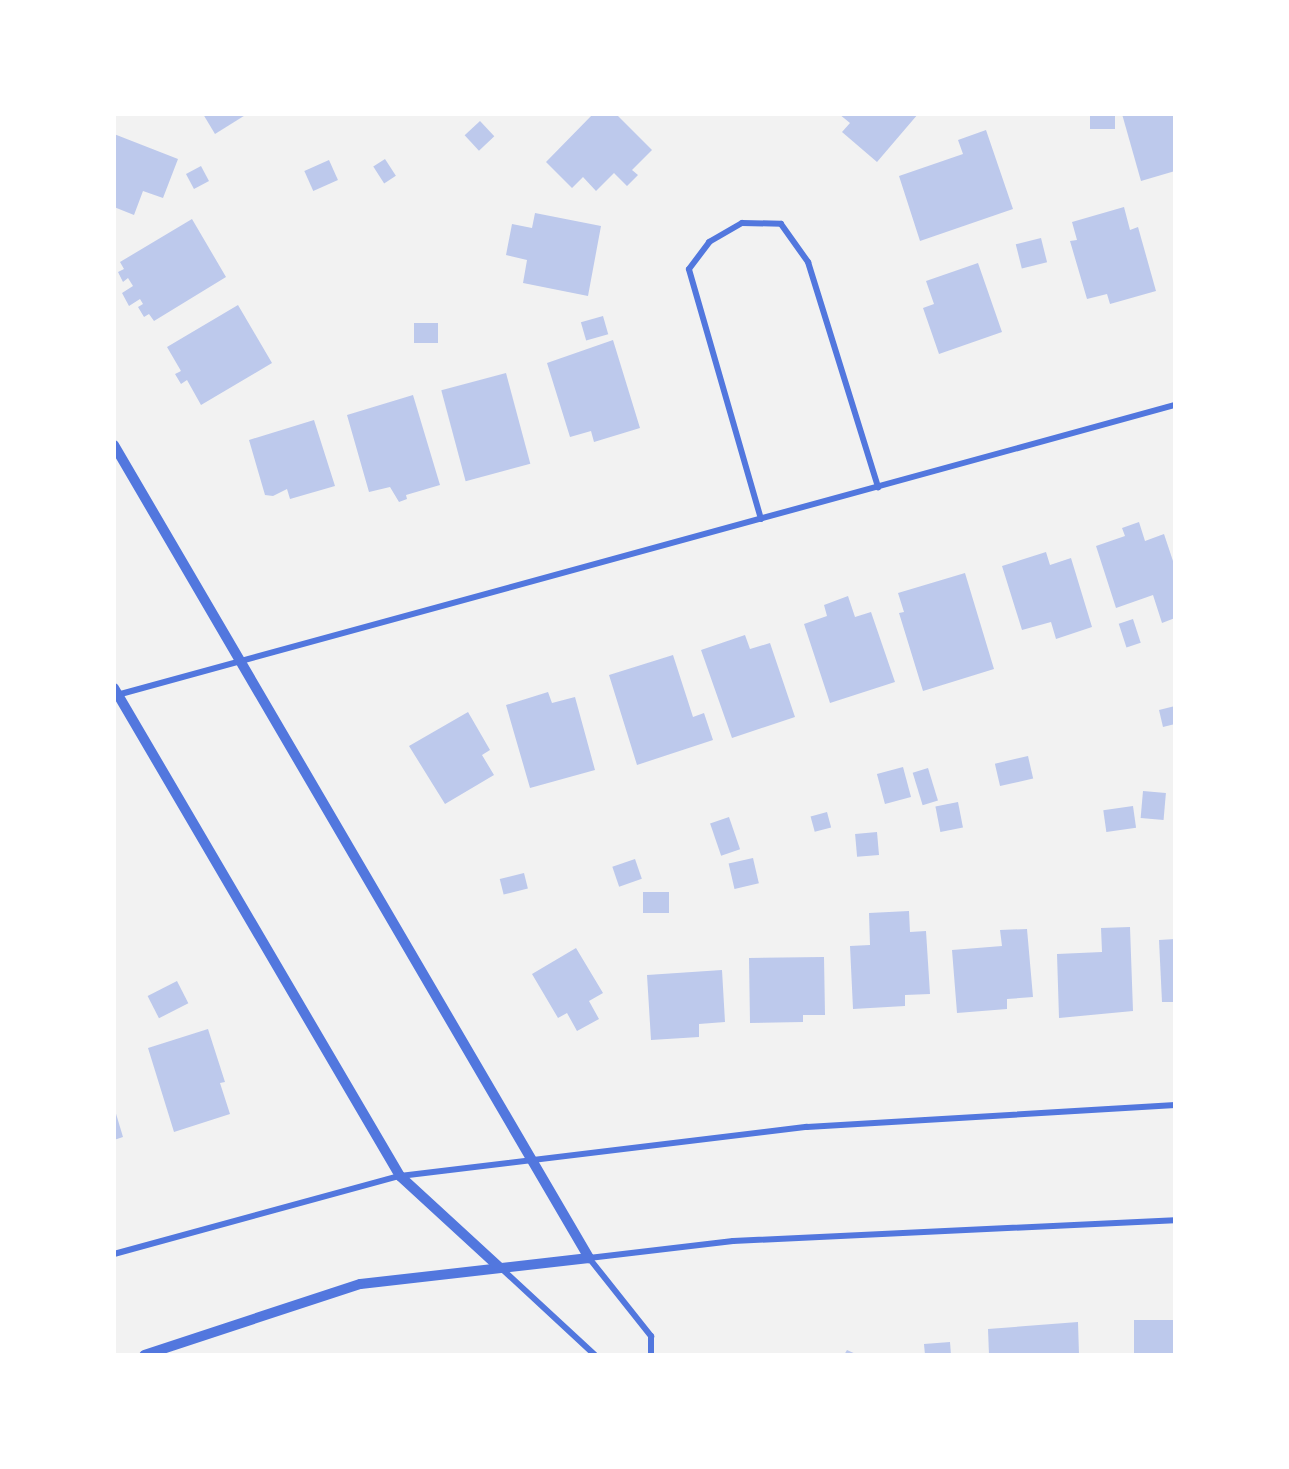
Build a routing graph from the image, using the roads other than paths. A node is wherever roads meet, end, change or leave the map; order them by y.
1 (1175, 405) edge
2 (114, 445) edge
3 (878, 488) junction
4 (761, 519) junction
5 (241, 662) junction
6 (115, 693) edge
7 (1175, 1105) edge
8 (529, 1159) junction
9 (400, 1176) junction
10 (1175, 1220) edge
11 (114, 1254) edge
12 (589, 1258) junction
13 (500, 1268) junction
14 (144, 1355) edge
15 (595, 1355) edge
16 (651, 1355) edge

1 - 3 street
2 - 5 street
3 - 4 street
3 - 4 street
4 - 5 street
5 - 6 street
5 - 8 street
6 - 9 street
7 - 8 street
8 - 9 street
8 - 12 street
9 - 11 street
9 - 13 street
10 - 12 street
12 - 13 street
12 - 16 street
13 - 14 street
13 - 15 street

